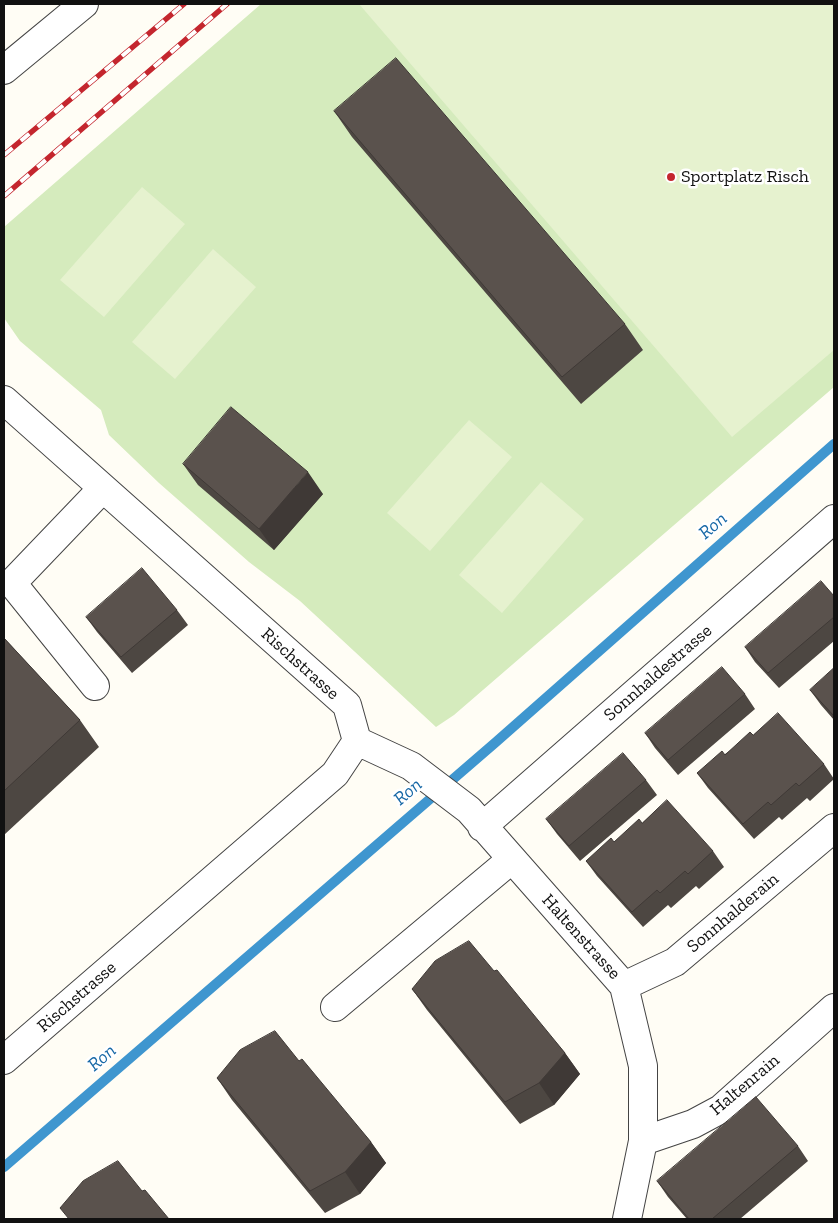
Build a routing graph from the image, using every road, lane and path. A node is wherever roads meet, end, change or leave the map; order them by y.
1 (84, 4) edge
2 (4, 70) edge
3 (4, 400) edge
4 (103, 488) junction
5 (834, 519) edge
6 (95, 686) dead end
7 (357, 741) junction
8 (475, 819) junction
9 (834, 828) edge
10 (512, 859) junction
11 (624, 986) junction
12 (335, 1007) dead end
13 (834, 1008) edge
14 (7, 1050) edge
15 (643, 1142) junction
16 (627, 1219) edge

1 - 2 street
3 - 4 street, Rischstrasse
4 - 6 street
4 - 7 street, Rischstrasse
5 - 8 street, Sonnhaldestrasse
7 - 8 street, Haltenstrasse
7 - 14 street, Rischstrasse
8 - 10 street, Haltenstrasse
9 - 11 street, Sonnhalderain
10 - 11 street, Haltenstrasse
10 - 12 street
11 - 15 street, Haltenstrasse
13 - 15 street, Haltenrain
15 - 16 street, Haltenstrasse

